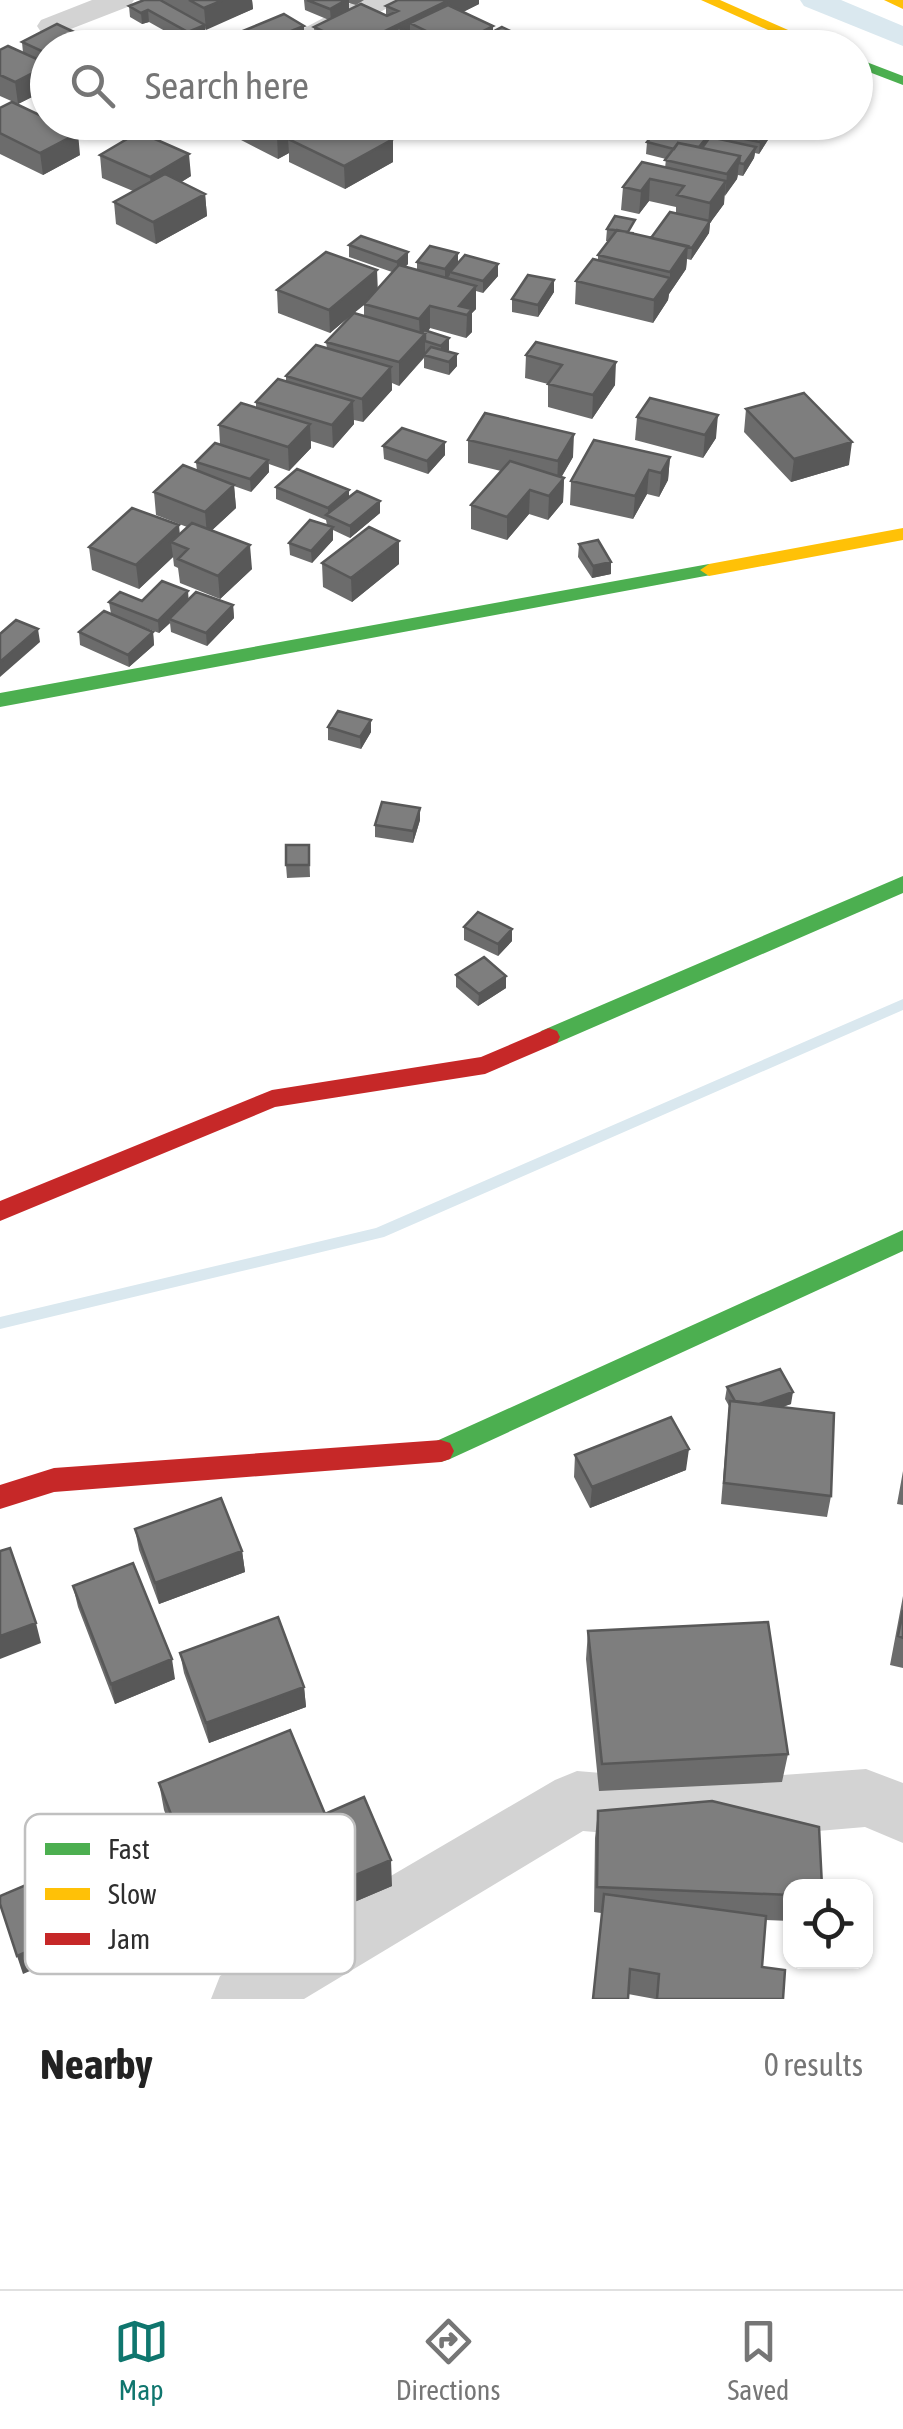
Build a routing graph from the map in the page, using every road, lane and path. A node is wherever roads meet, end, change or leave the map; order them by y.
1 (119, 0) edge
2 (380, 0) edge
3 (708, 0) edge
4 (891, 0) edge
5 (903, 5) edge
6 (52, 26) edge
7 (324, 30) edge
8 (779, 30) edge
9 (873, 69) edge
10 (903, 82) edge
11 (903, 534) edge
12 (0, 700) edge
13 (903, 884) edge
14 (0, 1211) edge
15 (903, 1240) edge
16 (0, 1496) edge
17 (903, 1813) edge
18 (355, 1933) edge
19 (285, 1974) edge
20 (243, 1999) edge

1 - 6 street
2 - 7 street
3 - 8 street
4 - 5 street
9 - 10 street
11 - 12 street
13 - 14 street
15 - 16 street
17 - 18 street
19 - 20 street

